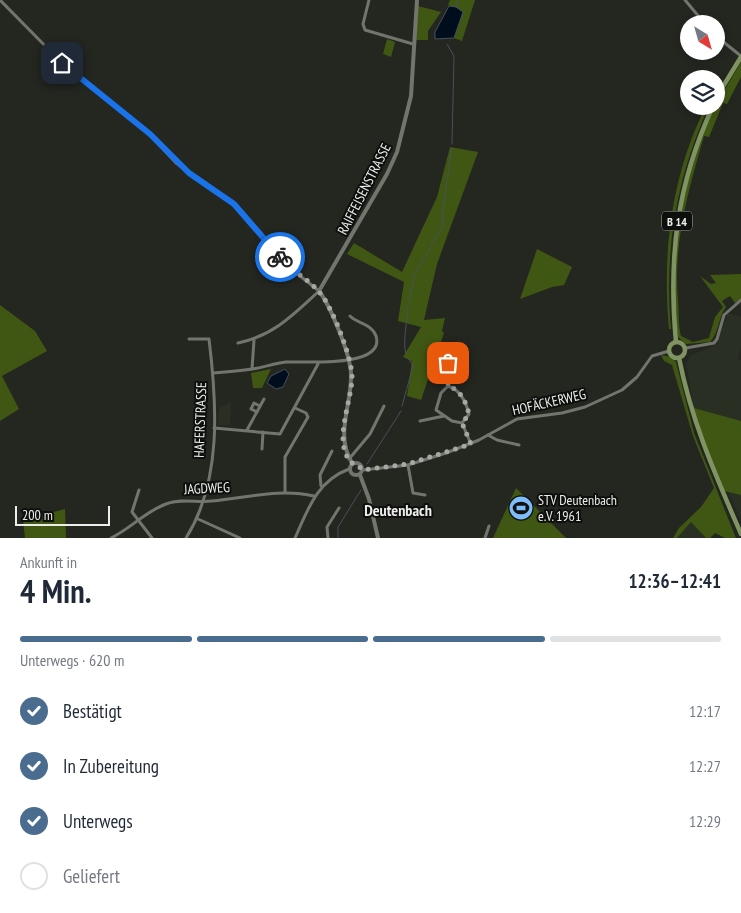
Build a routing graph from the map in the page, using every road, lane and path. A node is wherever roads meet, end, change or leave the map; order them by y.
1 (0, 0) edge
2 (369, 0) edge
3 (417, 0) edge
4 (685, 0) edge
5 (698, 15) edge
6 (725, 43) edge
7 (413, 44) junction
8 (741, 56) edge
9 (725, 83) edge
10 (709, 115) edge
11 (319, 291) junction
12 (741, 300) edge
13 (350, 316) dead end
14 (189, 339) dead end
15 (254, 340) junction
16 (676, 342) junction
17 (238, 343) dead end
18 (686, 348) junction
19 (669, 351) junction
20 (679, 358) junction
21 (349, 360) junction
22 (448, 363) dead end
23 (318, 364) junction
24 (252, 369) junction
25 (213, 373) junction
26 (448, 386) junction
27 (264, 399) dead end
28 (260, 406) junction
29 (384, 406) dead end
30 (295, 408) junction
31 (257, 412) junction
32 (445, 416) junction
33 (420, 421) dead end
34 (462, 423) junction
35 (214, 428) junction
36 (247, 430) junction
37 (263, 432) junction
38 (488, 435) junction
39 (471, 444) junction
40 (519, 445) dead end
41 (262, 449) dead end
42 (332, 451) dead end
43 (350, 461) junction
44 (408, 464) junction
45 (349, 469) junction
46 (363, 470) junction
47 (360, 475) junction
48 (321, 486) junction
49 (139, 490) dead end
50 (285, 492) junction
51 (425, 495) dead end
52 (314, 496) junction
53 (204, 502) junction
54 (339, 508) dead end
55 (198, 519) junction
56 (138, 521) junction
57 (490, 526) dead end
58 (741, 534) edge
59 (111, 538) edge
60 (152, 538) edge
61 (186, 538) edge
62 (240, 538) edge
63 (295, 538) edge
64 (328, 538) edge
65 (378, 538) edge
66 (485, 538) edge

1 - 11 street
2 - 7 street
3 - 7 street, RAIFFEISENSTRASSE
4 - 5 street
6 - 8 street
7 - 11 street, RAIFFEISENSTRASSE
8 - 9 main road
10 - 16 main road, B 14
11 - 15 street
11 - 21 street
12 - 18 street
13 - 21 street
14 - 25 street, HAFERSTRASSE
15 - 17 street
15 - 24 street
16 - 18 main road
16 - 19 main road
18 - 20 main road
19 - 20 main road
19 - 38 street, HOFÄCKERWEG
20 - 58 main road
21 - 23 street
21 - 43 street
22 - 26 street
23 - 24 street
23 - 30 street
24 - 25 street
25 - 35 street, HAFERSTRASSE
26 - 32 street
26 - 34 street
27 - 28 street
28 - 31 street
28 - 31 street
29 - 43 street
30 - 37 street
30 - 50 street
31 - 36 street
32 - 33 street
32 - 34 street
34 - 39 street
35 - 36 street
35 - 53 street, HAFERSTRASSE
36 - 37 street
37 - 41 street
38 - 39 street, HOFÄCKERWEG
38 - 40 street
39 - 44 street, HOFÄCKERWEG
42 - 48 street
43 - 45 street
43 - 46 street
44 - 46 street, HOFÄCKERWEG
44 - 51 street
45 - 47 street
45 - 48 street
46 - 47 street
47 - 65 street
48 - 52 street
49 - 56 street
50 - 52 street, JAGDWEG
50 - 53 street, JAGDWEG
52 - 63 street
53 - 55 street, HAFERSTRASSE
53 - 56 street, JAGDWEG
54 - 64 street
55 - 61 street, HAFERSTRASSE
55 - 62 street
56 - 59 street, JAGDWEG
56 - 60 street
57 - 66 street

